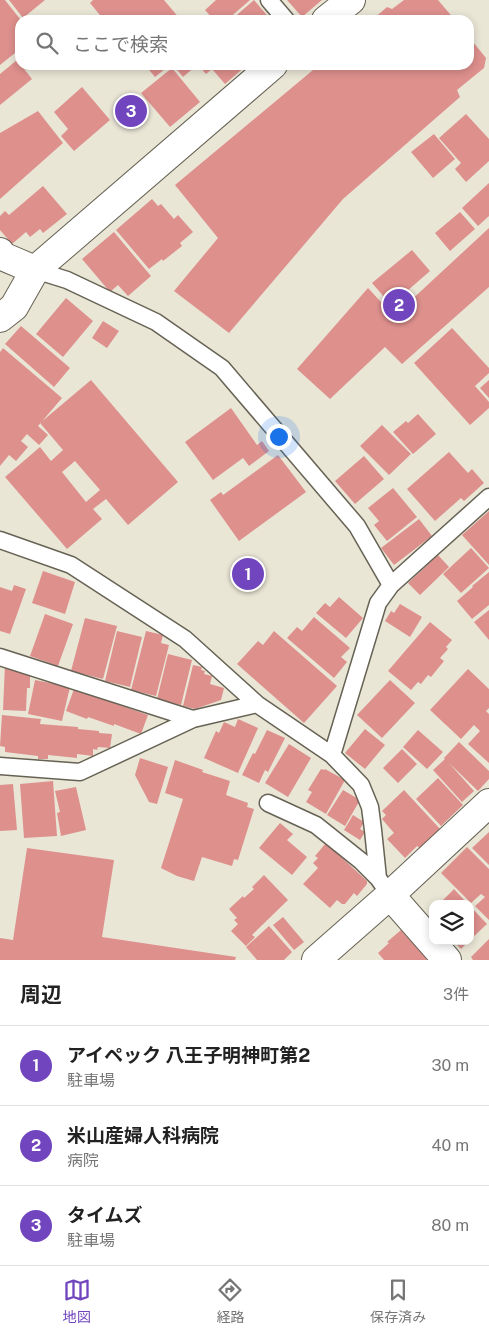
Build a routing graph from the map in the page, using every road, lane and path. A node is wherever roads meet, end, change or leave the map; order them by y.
1 (269, 0) edge
2 (350, 0) edge
3 (282, 15) edge
4 (332, 15) edge
5 (267, 70) edge
6 (0, 252) edge
7 (35, 270) junction
8 (0, 318) edge
9 (489, 498) edge
10 (0, 540) edge
11 (391, 585) junction
12 (0, 657) edge
13 (257, 704) junction
14 (193, 719) junction
15 (332, 755) junction
16 (0, 766) edge
17 (489, 802) edge
18 (268, 803) dead end
19 (384, 886) junction
20 (316, 960) edge
21 (447, 960) edge

1 - 3 lane
2 - 4 street
5 - 7 street
6 - 7 street
7 - 8 street
7 - 11 lane
9 - 11 lane
10 - 13 lane
11 - 15 lane
12 - 14 lane
13 - 14 lane
13 - 15 lane
14 - 16 lane
15 - 19 lane
17 - 19 street
18 - 19 lane
19 - 20 street
19 - 21 street

